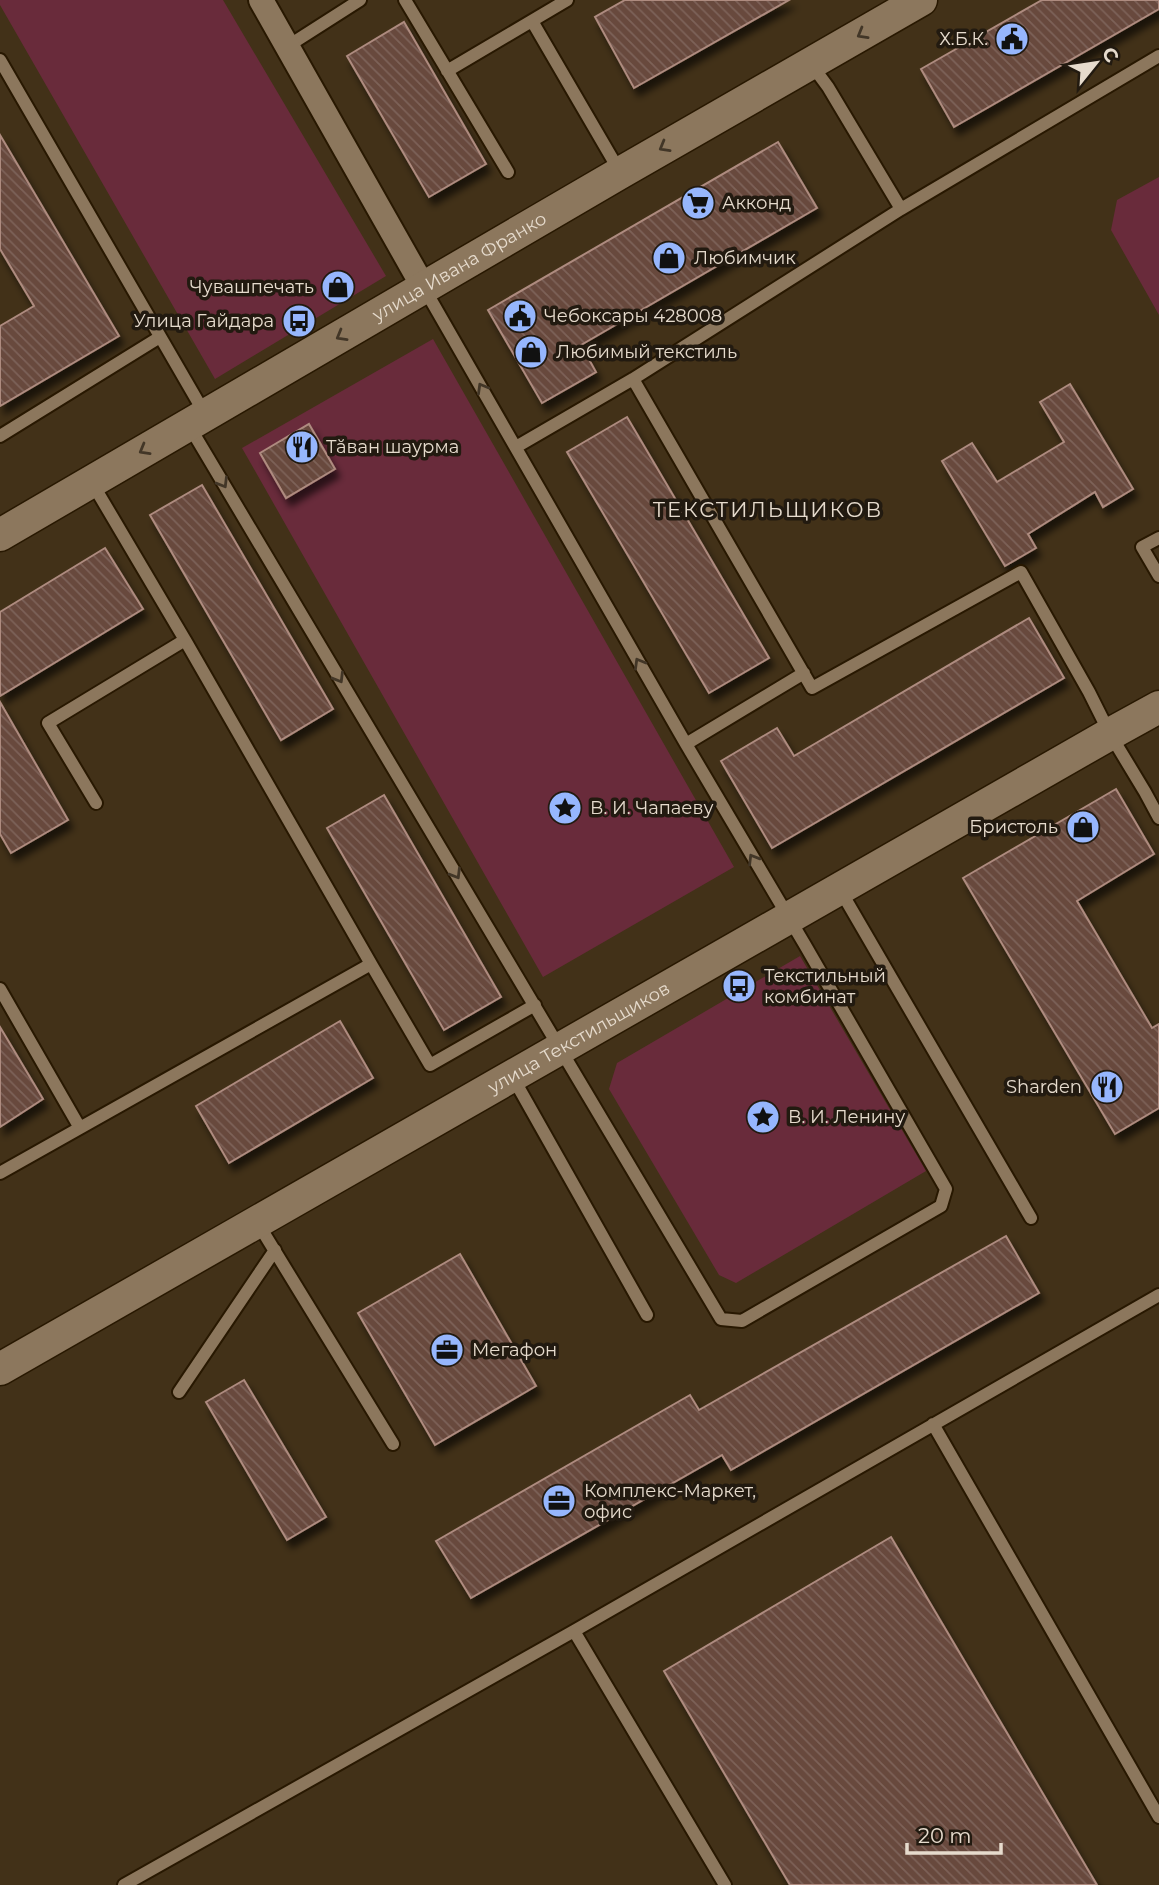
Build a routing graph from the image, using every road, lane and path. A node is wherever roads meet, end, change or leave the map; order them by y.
1 (261, 0) edge
2 (360, 0) edge
3 (405, 0) edge
4 (568, 0) edge
5 (921, 0) edge
6 (532, 21) junction
7 (288, 46) junction
8 (1159, 55) edge
9 (0, 60) edge
10 (811, 64) junction
11 (447, 71) junction
12 (508, 172) dead end
13 (620, 173) junction
14 (901, 209) junction
15 (424, 288) junction
16 (160, 338) junction
17 (633, 379) junction
18 (196, 419) junction
19 (0, 436) edge
20 (516, 447) junction
21 (91, 481) junction
22 (0, 535) edge
23 (1159, 538) edge
24 (1159, 576) edge
25 (185, 640) junction
26 (804, 673) junction
27 (1159, 707) edge
28 (1110, 734) junction
29 (686, 744) junction
30 (96, 803) dead end
31 (1159, 818) edge
32 (839, 888) junction
33 (788, 918) junction
34 (371, 964) junction
35 (0, 989) edge
36 (535, 1005) junction
37 (560, 1048) junction
38 (512, 1076) junction
39 (80, 1128) junction
40 (0, 1173) edge
41 (1031, 1218) dead end
42 (257, 1222) junction
43 (275, 1250) junction
44 (1159, 1295) edge
45 (647, 1315) dead end
46 (0, 1369) edge
47 (179, 1392) dead end
48 (933, 1424) junction
49 (393, 1444) dead end
50 (574, 1631) junction
51 (1159, 1817) edge
52 (124, 1885) edge
53 (725, 1885) edge

1 - 7 street
2 - 7 lane
3 - 11 lane
4 - 6 lane
5 -> 10 street, улица Ивана Франко
6 - 11 lane
6 - 13 lane
7 - 15 street
8 - 14 lane
9 - 16 lane
10 -> 13 street, улица Ивана Франко
10 - 14 lane
11 - 12 lane
13 - 15 street, улица Ивана Франко
14 - 17 lane
15 -> 18 street, улица Ивана Франко
20 -> 15 lane
16 - 18 lane
16 - 19 lane
17 - 20 lane
17 - 26 lane
18 -> 21 street, улица Ивана Франко
18 -> 36 lane
29 -> 20 lane
21 - 22 street, улица Ивана Франко
21 - 25 lane
23 - 24 lane
25 - 30 lane
25 - 34 lane
26 - 28 lane
26 - 29 lane
27 - 28 street, улица Текстильщиков
28 - 31 lane
28 - 32 street, улица Текстильщиков
33 -> 29 lane
32 - 33 street, улица Текстильщиков
32 - 41 lane
33 - 37 street, улица Текстильщиков
33 - 37 lane
34 - 36 lane
34 - 39 lane
35 - 39 lane
36 - 37 lane
37 - 38 street, улица Текстильщиков
38 - 42 street, улица Текстильщиков
38 - 45 lane
39 - 40 lane
42 - 43 lane
42 - 46 street, улица Текстильщиков
43 - 47 lane
43 - 49 lane
44 - 48 lane
48 - 50 lane
48 - 51 lane
50 - 52 lane
50 - 53 lane

